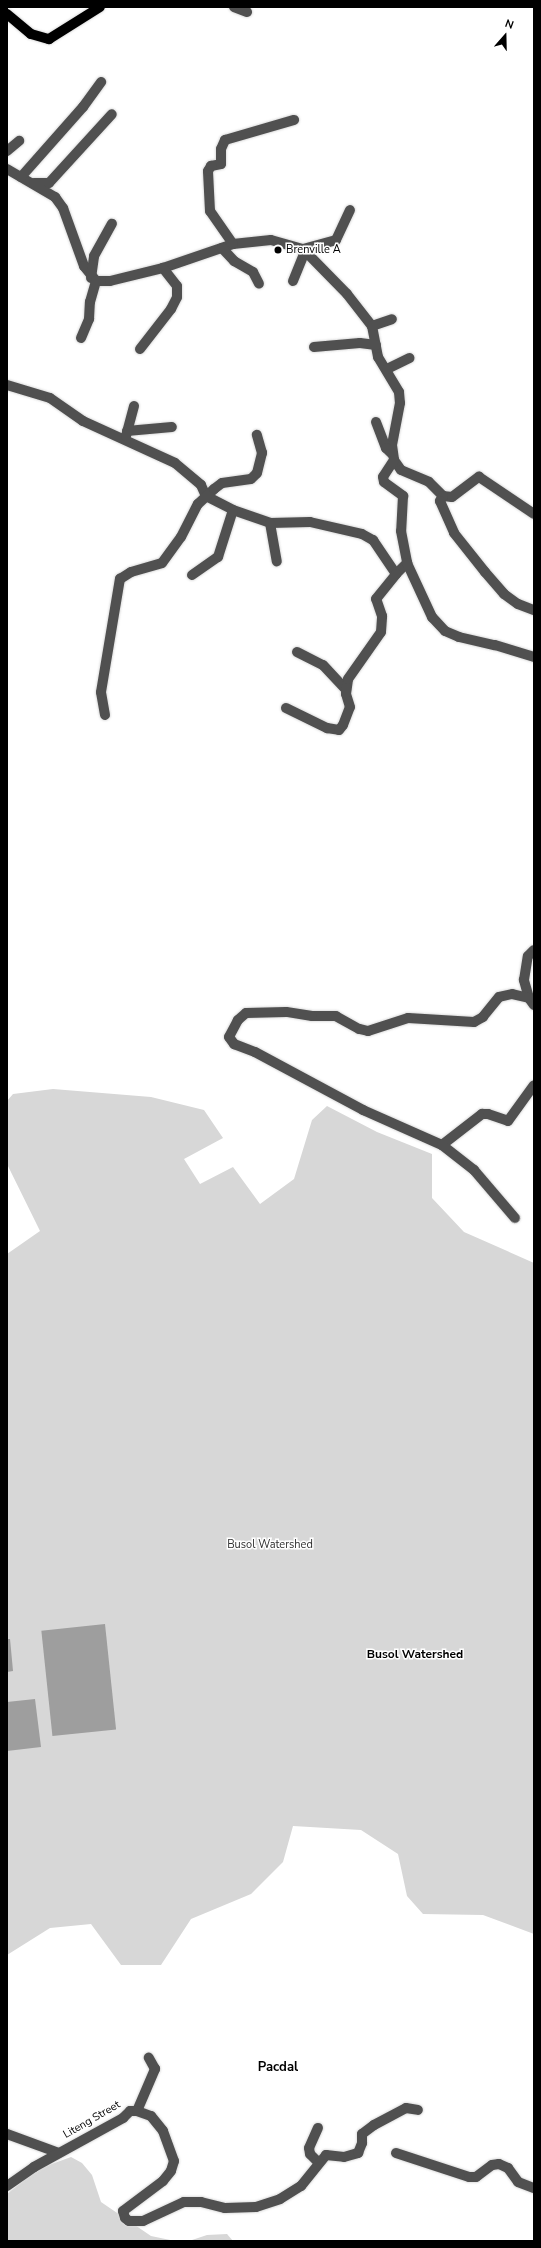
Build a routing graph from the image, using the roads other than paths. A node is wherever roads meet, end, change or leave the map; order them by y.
1 (100, 7) edge
2 (234, 7) edge
3 (247, 12) dead end
4 (7, 14) edge
5 (101, 82) dead end
6 (112, 114) dead end
7 (294, 120) dead end
8 (19, 141) dead end
9 (7, 151) edge
10 (7, 169) edge
11 (20, 177) junction
12 (32, 183) junction
13 (350, 210) dead end
14 (112, 224) dead end
15 (233, 244) junction
16 (222, 248) junction
17 (304, 250) junction
18 (163, 268) junction
19 (93, 280) junction
20 (293, 281) dead end
21 (259, 284) dead end
22 (392, 319) dead end
23 (372, 326) junction
24 (80, 338) dead end
25 (376, 345) junction
26 (314, 347) dead end
27 (140, 349) dead end
28 (410, 358) dead end
29 (387, 369) junction
30 (7, 385) edge
31 (134, 406) dead end
32 (376, 422) dead end
33 (172, 427) dead end
34 (126, 435) junction
35 (257, 435) dead end
36 (393, 457) junction
37 (206, 496) junction
38 (443, 496) junction
39 (233, 510) junction
40 (534, 514) edge
41 (270, 522) junction
42 (277, 561) dead end
43 (406, 563) junction
44 (396, 574) junction
45 (192, 575) dead end
46 (534, 610) edge
47 (297, 652) dead end
48 (534, 657) edge
49 (346, 690) junction
50 (286, 708) dead end
51 (104, 715) dead end
52 (534, 950) edge
53 (532, 1001) edge
54 (534, 1086) edge
55 (442, 1145) junction
56 (515, 1218) dead end
57 (149, 2058) dead end
58 (418, 2110) dead end
59 (137, 2111) junction
60 (318, 2128) dead end
61 (7, 2134) edge
62 (59, 2153) junction
63 (396, 2153) dead end
64 (318, 2162) junction
65 (7, 2186) edge
66 (534, 2188) edge

1 - 4 main road
2 - 3 street
5 - 11 street
6 - 12 street
7 - 15 street
8 - 9 street
10 - 11 street
11 - 12 street
12 - 19 street
13 - 17 street
14 - 19 street
15 - 16 street
15 - 17 street
16 - 18 street
16 - 21 street
17 - 20 street
17 - 23 street
18 - 19 street
18 - 27 street
19 - 24 street
22 - 23 street
23 - 25 street
25 - 26 street
25 - 29 street
28 - 29 street
29 - 36 street
30 - 34 street
31 - 34 street
32 - 36 street
33 - 34 street
34 - 37 street
35 - 37 street
36 - 38 street
36 - 43 street
37 - 39 street
37 - 51 street
38 - 40 street
38 - 46 street
39 - 41 street
39 - 45 street
41 - 42 street
41 - 44 street
43 - 44 street
43 - 48 street
44 - 49 street
47 - 49 street
49 - 50 street
52 - 53 street
53 - 55 street
54 - 55 street
55 - 56 street
57 - 59 street
58 - 64 street
59 - 62 street, Liteng Street
59 - 64 street, Liteng Street
60 - 64 street
61 - 62 street
62 - 65 street, Liteng Street
63 - 66 street

